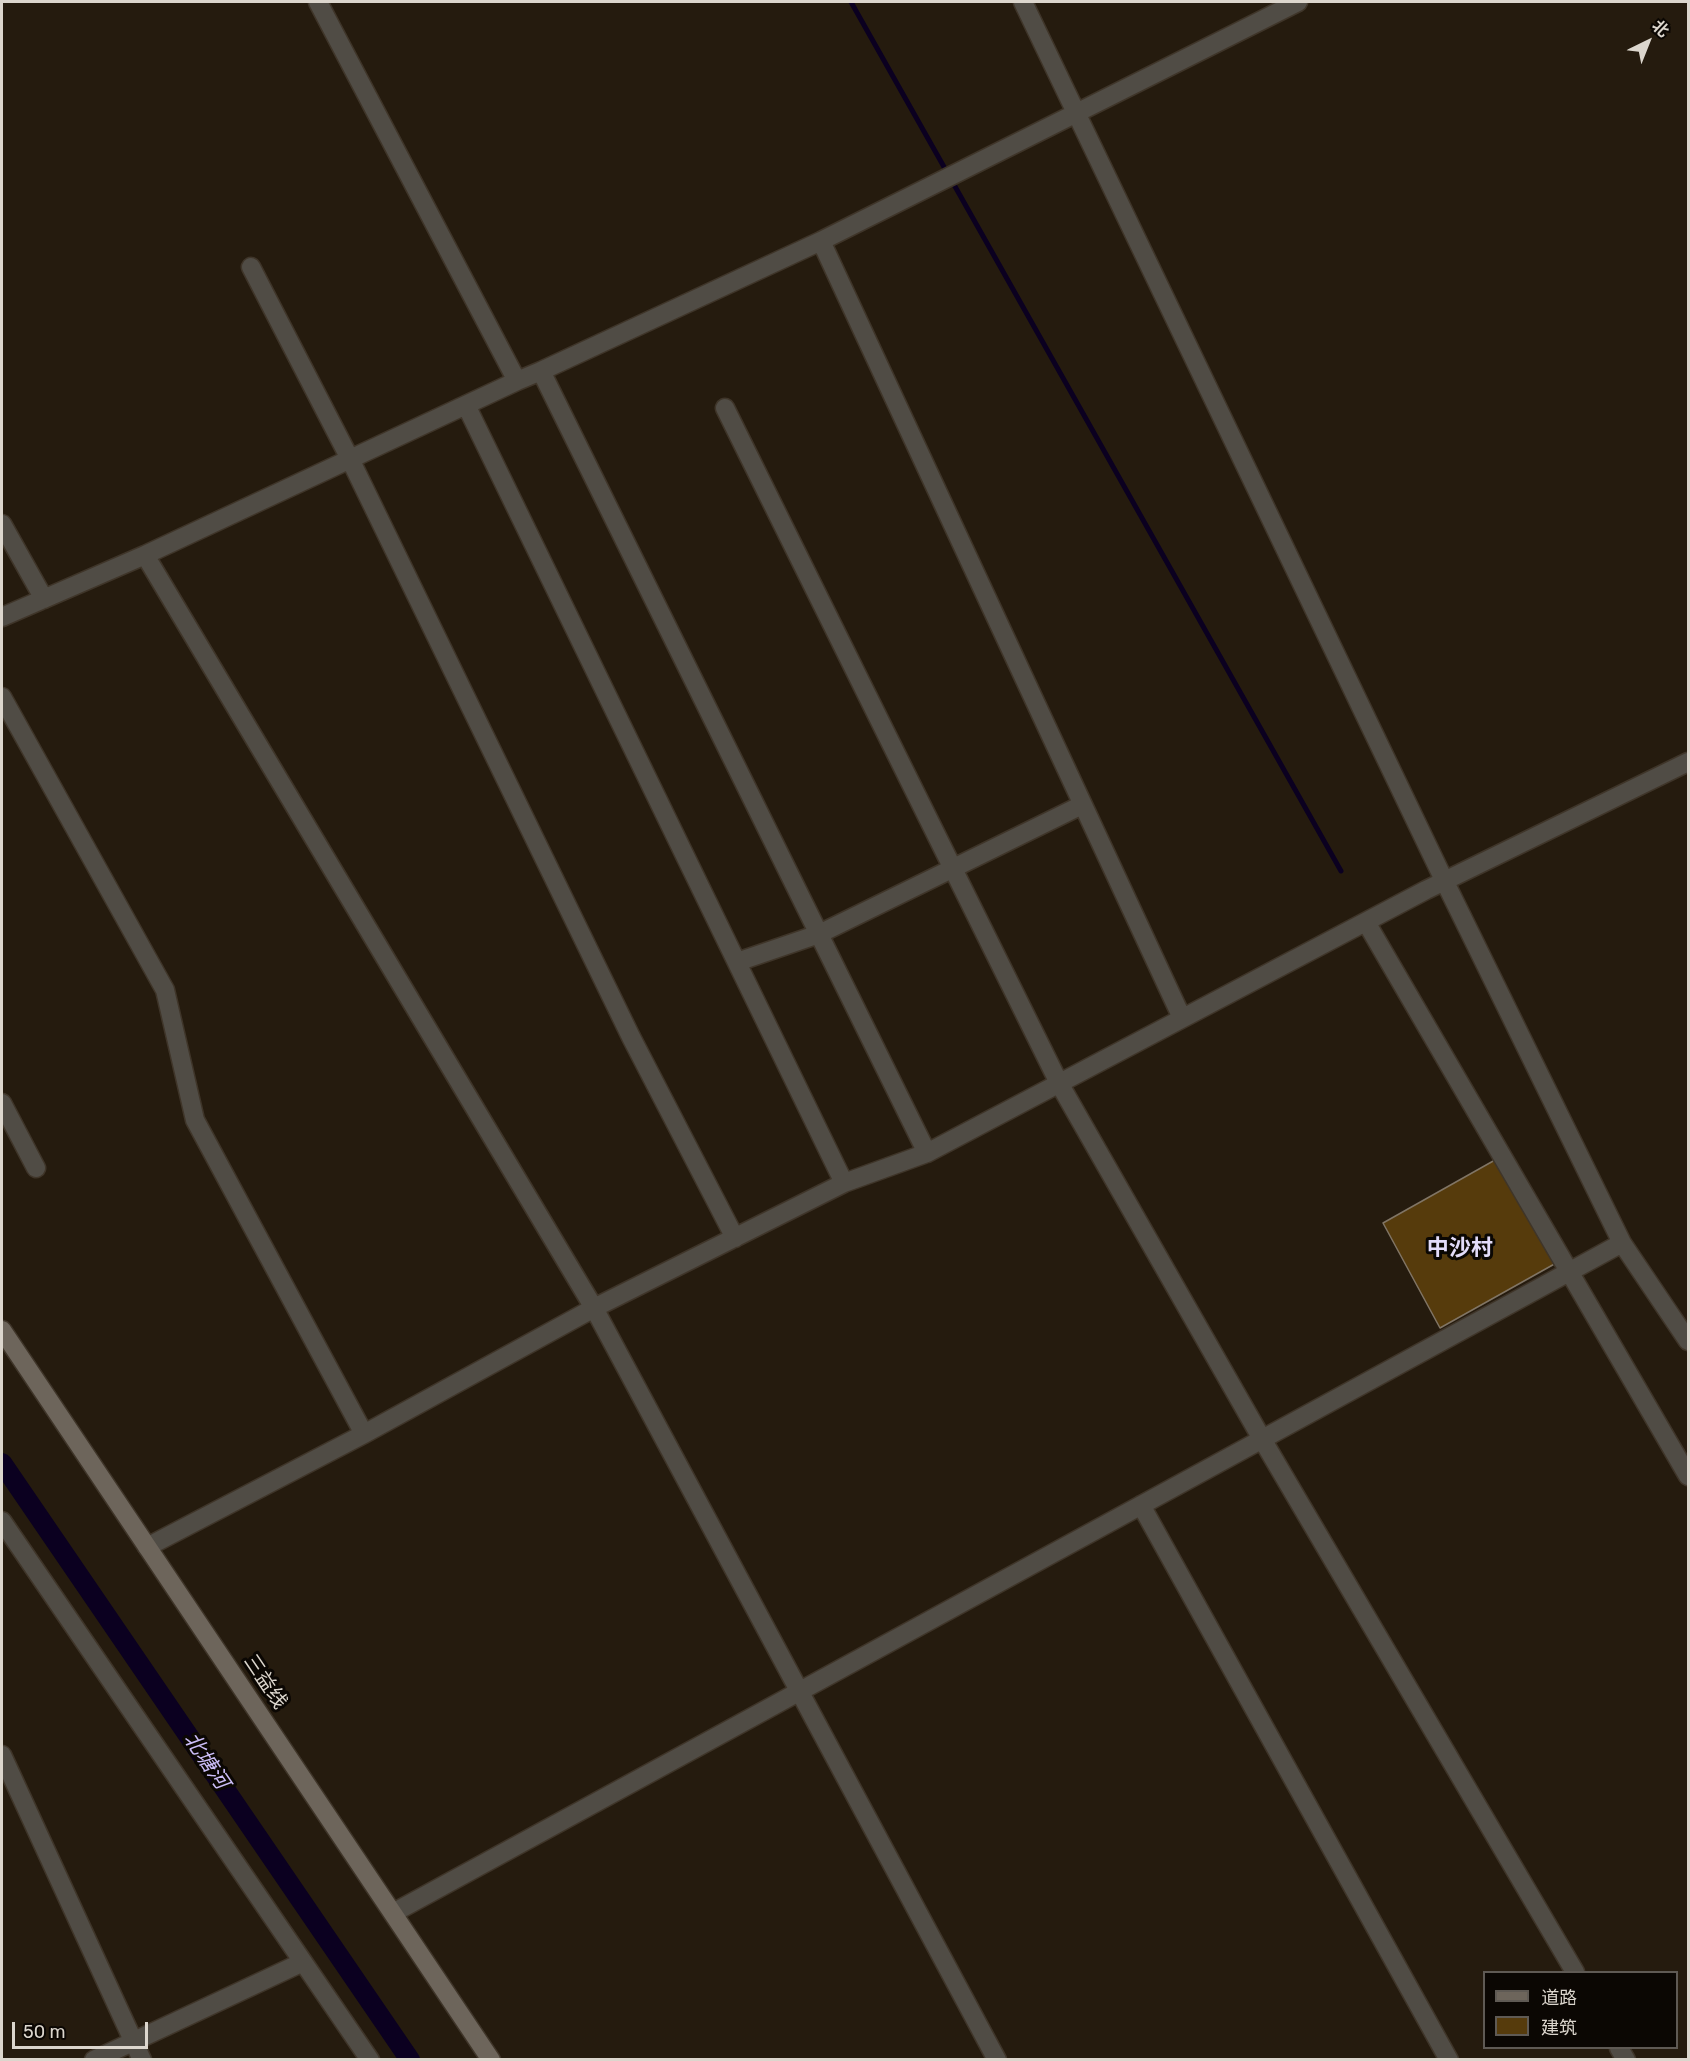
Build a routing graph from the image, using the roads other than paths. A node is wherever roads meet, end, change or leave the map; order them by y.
1 (318, 2) edge
2 (1023, 2) edge
3 (1298, 2) edge
4 (1078, 114) junction
5 (821, 241) junction
6 (251, 267) dead end
7 (541, 371) junction
8 (517, 381) junction
9 (466, 405) junction
10 (725, 408) dead end
11 (350, 459) junction
12 (2, 524) edge
13 (145, 555) junction
14 (45, 599) junction
15 (2, 617) edge
16 (2, 697) edge
17 (1689, 762) edge
18 (1082, 804) junction
19 (953, 869) junction
20 (1444, 880) junction
21 (1366, 921) junction
22 (819, 934) junction
23 (736, 962) junction
24 (1182, 1018) junction
25 (1059, 1083) junction
26 (2, 1103) edge
27 (927, 1153) junction
28 (36, 1168) dead end
29 (844, 1184) junction
30 (735, 1238) junction
31 (1622, 1243) junction
32 (1569, 1272) junction
33 (594, 1308) junction
34 (2, 1330) edge
35 (1689, 1341) edge
36 (364, 1434) junction
37 (1262, 1439) junction
38 (1689, 1476) edge
39 (1141, 1505) junction
40 (2, 1521) edge
41 (147, 1547) junction
42 (799, 1691) junction
43 (2, 1755) edge
44 (393, 1913) junction
45 (303, 1962) junction
46 (1574, 1971) edge
47 (134, 2041) junction
48 (94, 2060) edge
49 (142, 2060) edge
50 (370, 2060) edge
51 (491, 2060) edge
52 (997, 2060) edge
53 (1449, 2060) edge

1 - 8 street
2 - 4 street
3 - 4 street
4 - 5 street
4 - 20 street
5 - 7 street
5 - 18 street
6 - 11 street
7 - 8 street
7 - 22 street
8 - 9 street
9 - 11 street
9 - 23 street
10 - 19 street
11 - 13 street
11 - 30 street
12 - 14 street
13 - 14 street
13 - 33 street
14 - 15 street
16 - 36 street
17 - 20 street
18 - 19 street
18 - 24 street
19 - 22 street
19 - 25 street
20 - 21 street
20 - 31 street
21 - 24 street
21 - 32 street
22 - 23 street
22 - 27 street
23 - 29 street
24 - 25 street
25 - 27 street
25 - 37 street
26 - 28 street
27 - 29 street
29 - 30 street
30 - 33 street
31 - 32 street
31 - 35 street
32 - 37 street
32 - 38 street
33 - 36 street
33 - 42 street
34 - 41 main road, 三益线
36 - 41 street
37 - 39 street
37 - 46 street
39 - 42 street
39 - 53 street
40 - 45 street
41 - 44 main road, 三益线
42 - 44 street
42 - 52 street
43 - 47 street
44 - 51 main road, 三益线
45 - 47 street
45 - 50 street
47 - 48 street
47 - 49 street

